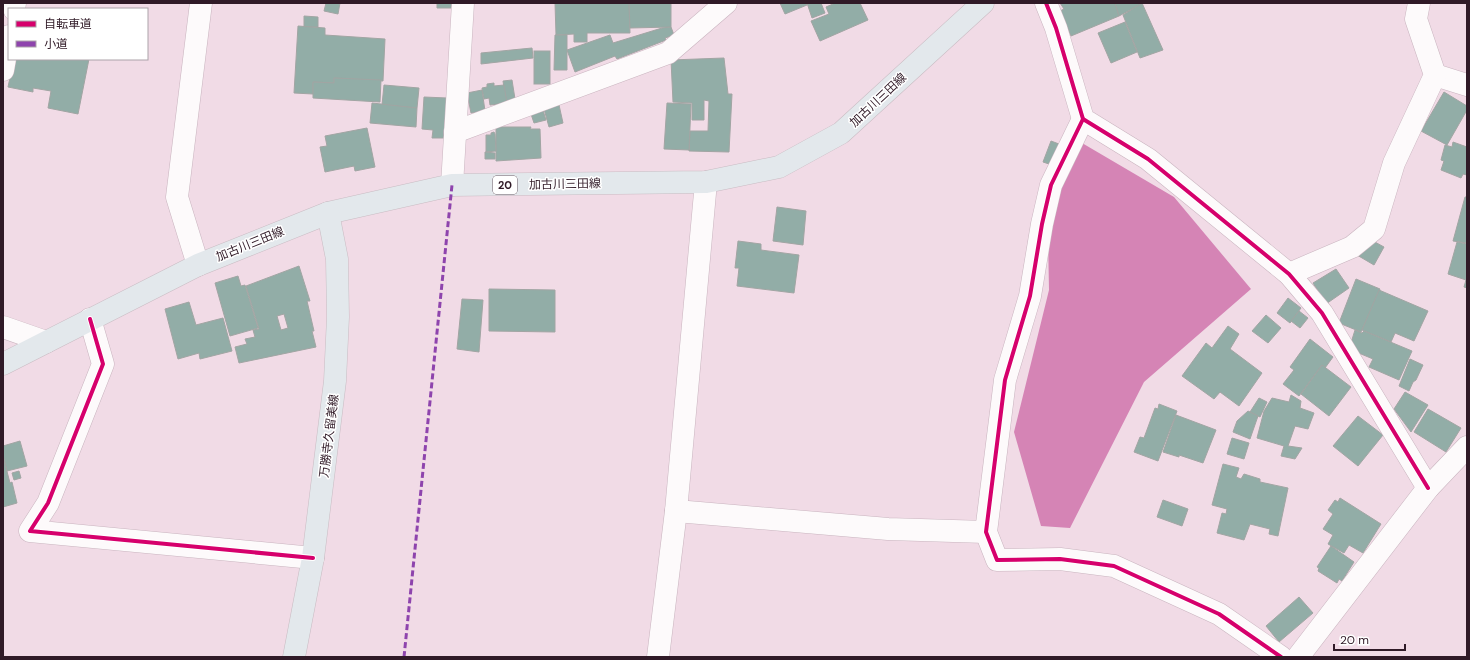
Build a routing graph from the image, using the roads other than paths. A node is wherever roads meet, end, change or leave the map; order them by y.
1 (201, 3) edge
2 (463, 3) edge
3 (726, 3) edge
4 (983, 3) edge
5 (1046, 3) edge
6 (1419, 3) edge
7 (8, 42) edge
8 (3, 70) edge
9 (1435, 75) junction
10 (1467, 85) edge
11 (1083, 119) junction
12 (455, 132) junction
13 (706, 182) junction
14 (452, 186) junction
15 (328, 213) junction
16 (198, 265) junction
17 (1289, 274) junction
18 (90, 319) junction
19 (3, 327) edge
20 (46, 342) junction
21 (3, 364) edge
22 (1467, 447) edge
23 (1428, 488) junction
24 (676, 511) junction
25 (986, 532) junction
26 (313, 558) junction
27 (294, 657) edge
28 (658, 657) edge
29 (1281, 657) edge
30 (1298, 657) edge

1 - 16 street
2 - 12 street
3 - 12 street
4 - 13 main road, 加古川三田線 / 20
5 - 11 street
6 - 9 street
7 - 8 street
9 - 10 street
9 - 17 street
11 - 17 street
11 - 25 street
12 - 14 street
13 - 14 main road, 加古川三田線 / 20
13 - 24 street
14 - 15 main road, 加古川三田線 / 20
15 - 16 main road, 加古川三田線 / 20
15 - 26 main road, 万勝寺久留美線
16 - 18 main road, 加古川三田線 / 20
17 - 23 street
18 - 20 main road, 加古川三田線 / 20
18 - 26 street
19 - 20 street
20 - 21 main road, 加古川三田線 / 20
22 - 23 street
23 - 30 street
24 - 25 street
24 - 28 street
25 - 29 street
26 - 27 main road, 万勝寺久留美線

